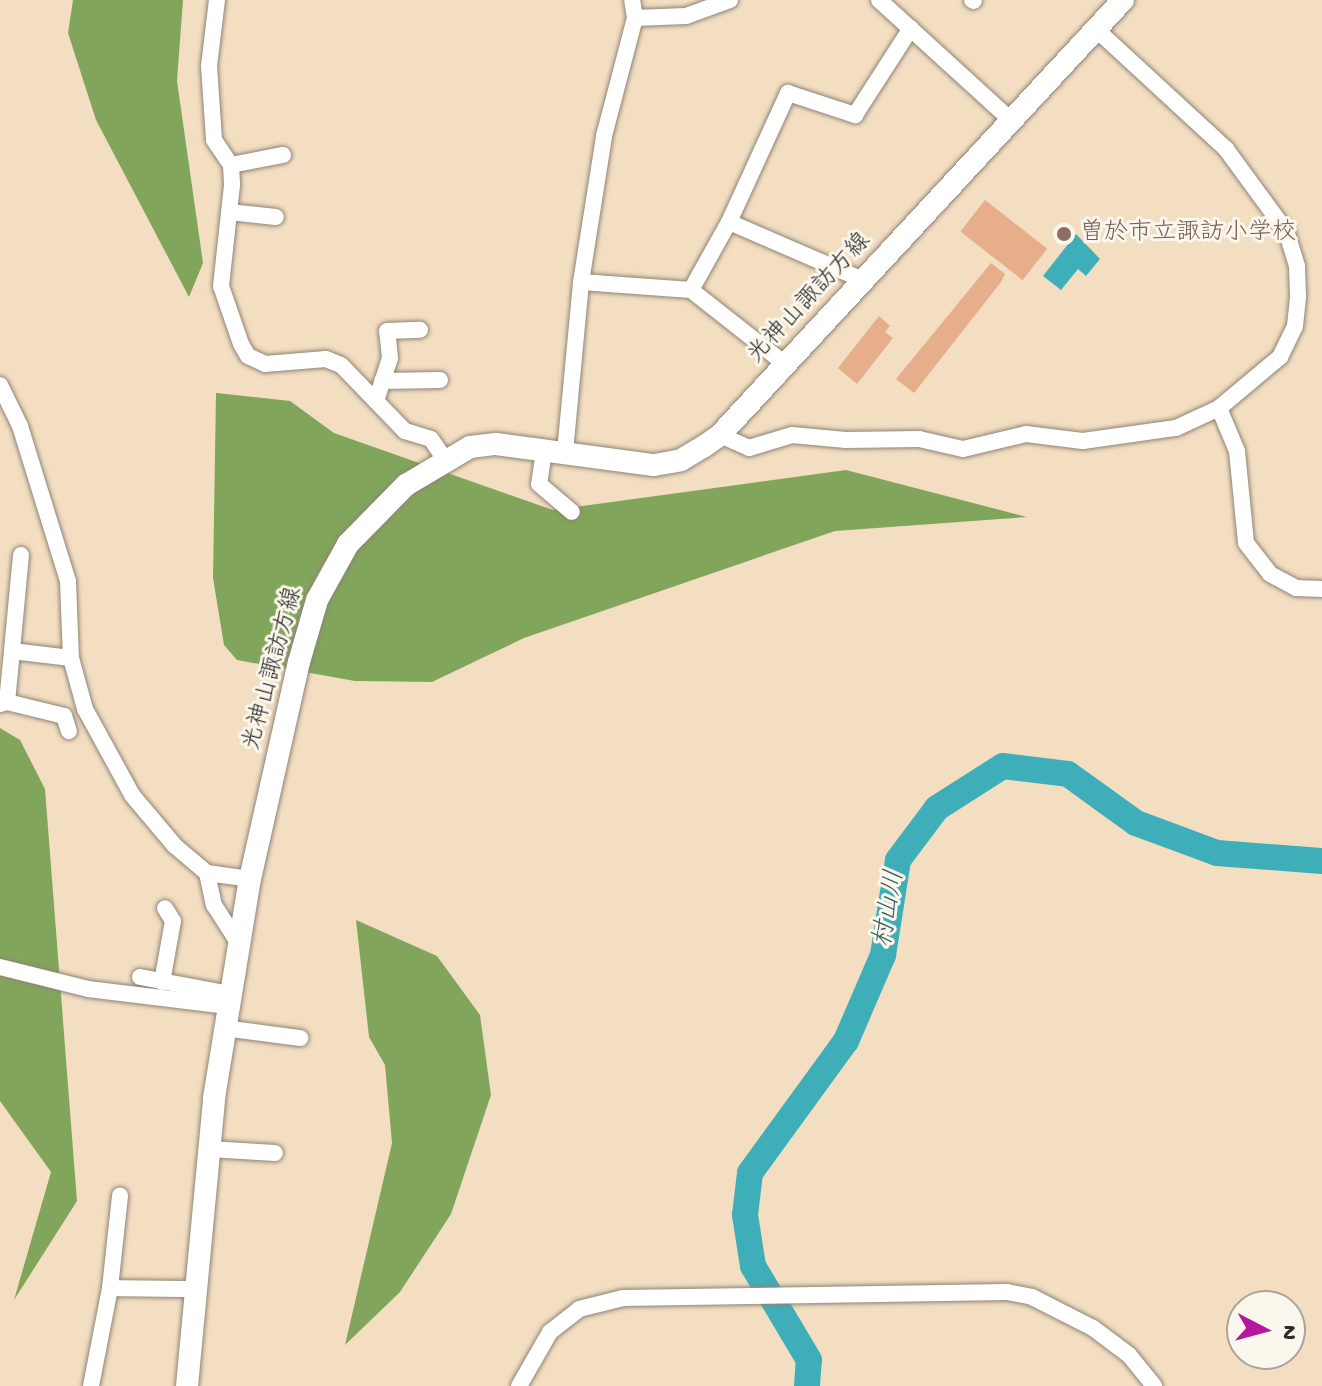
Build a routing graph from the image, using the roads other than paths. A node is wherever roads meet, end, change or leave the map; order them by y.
1 (217, 0) edge
2 (617, 0) edge
3 (631, 0) edge
4 (730, 0) edge
5 (879, 0) edge
6 (1123, 0) edge
7 (635, 18) junction
8 (911, 28) junction
9 (1096, 29) junction
10 (1011, 120) junction
11 (283, 155) dead end
12 (231, 165) junction
13 (229, 212) junction
14 (276, 217) dead end
15 (729, 222) junction
16 (863, 280) junction
17 (581, 282) junction
18 (691, 290) junction
19 (420, 330) dead end
20 (785, 364) junction
21 (440, 380) dead end
22 (382, 381) junction
23 (0, 385) edge
24 (376, 401) junction
25 (1219, 408) junction
26 (720, 435) junction
27 (554, 451) junction
28 (444, 458) junction
29 (572, 512) dead end
30 (21, 555) dead end
31 (1322, 589) edge
32 (12, 651) junction
33 (71, 658) junction
34 (4, 703) edge
35 (69, 731) dead end
36 (207, 873) junction
37 (250, 879) junction
38 (165, 908) dead end
39 (239, 944) junction
40 (0, 967) edge
41 (140, 977) dead end
42 (162, 982) junction
43 (227, 1009) junction
44 (300, 1038) dead end
45 (209, 1149) junction
46 (275, 1153) dead end
47 (120, 1196) dead end
48 (110, 1288) junction
49 (196, 1289) junction
50 (91, 1386) edge
51 (187, 1386) edge
52 (519, 1386) edge
53 (1154, 1386) edge

1 - 12 street
2 - 3 street
3 - 7 street
4 - 7 street
5 - 8 street
6 - 9 main road, 光神山諏訪方線
7 - 17 street
8 - 10 street
8 - 15 street
9 - 10 main road, 光神山諏訪方線
9 - 25 street
10 - 16 main road, 光神山諏訪方線
11 - 12 street
12 - 13 street
13 - 14 street
13 - 24 street
15 - 16 street
15 - 18 street
16 - 20 main road, 光神山諏訪方線
17 - 18 street
17 - 27 street
18 - 20 street
19 - 22 street
20 - 26 main road, 光神山諏訪方線
21 - 22 street
22 - 24 street
23 - 33 street
24 - 28 street
25 - 26 street
25 - 31 street
26 - 27 main road, 光神山諏訪方線
27 - 28 main road, 光神山諏訪方線
27 - 29 street
28 - 37 main road, 光神山諏訪方線
30 - 32 street
32 - 33 street
32 - 34 street
33 - 36 street
34 - 35 street
36 - 37 street
36 - 39 street
37 - 39 main road, 光神山諏訪方線
38 - 42 street
39 - 43 main road, 光神山諏訪方線
40 - 43 street
41 - 42 street
42 - 43 street
43 - 44 street
43 - 45 main road, 光神山諏訪方線
45 - 46 street
45 - 49 main road, 光神山諏訪方線
47 - 48 street
48 - 49 street
48 - 50 street
49 - 51 main road, 光神山諏訪方線
52 - 53 street

